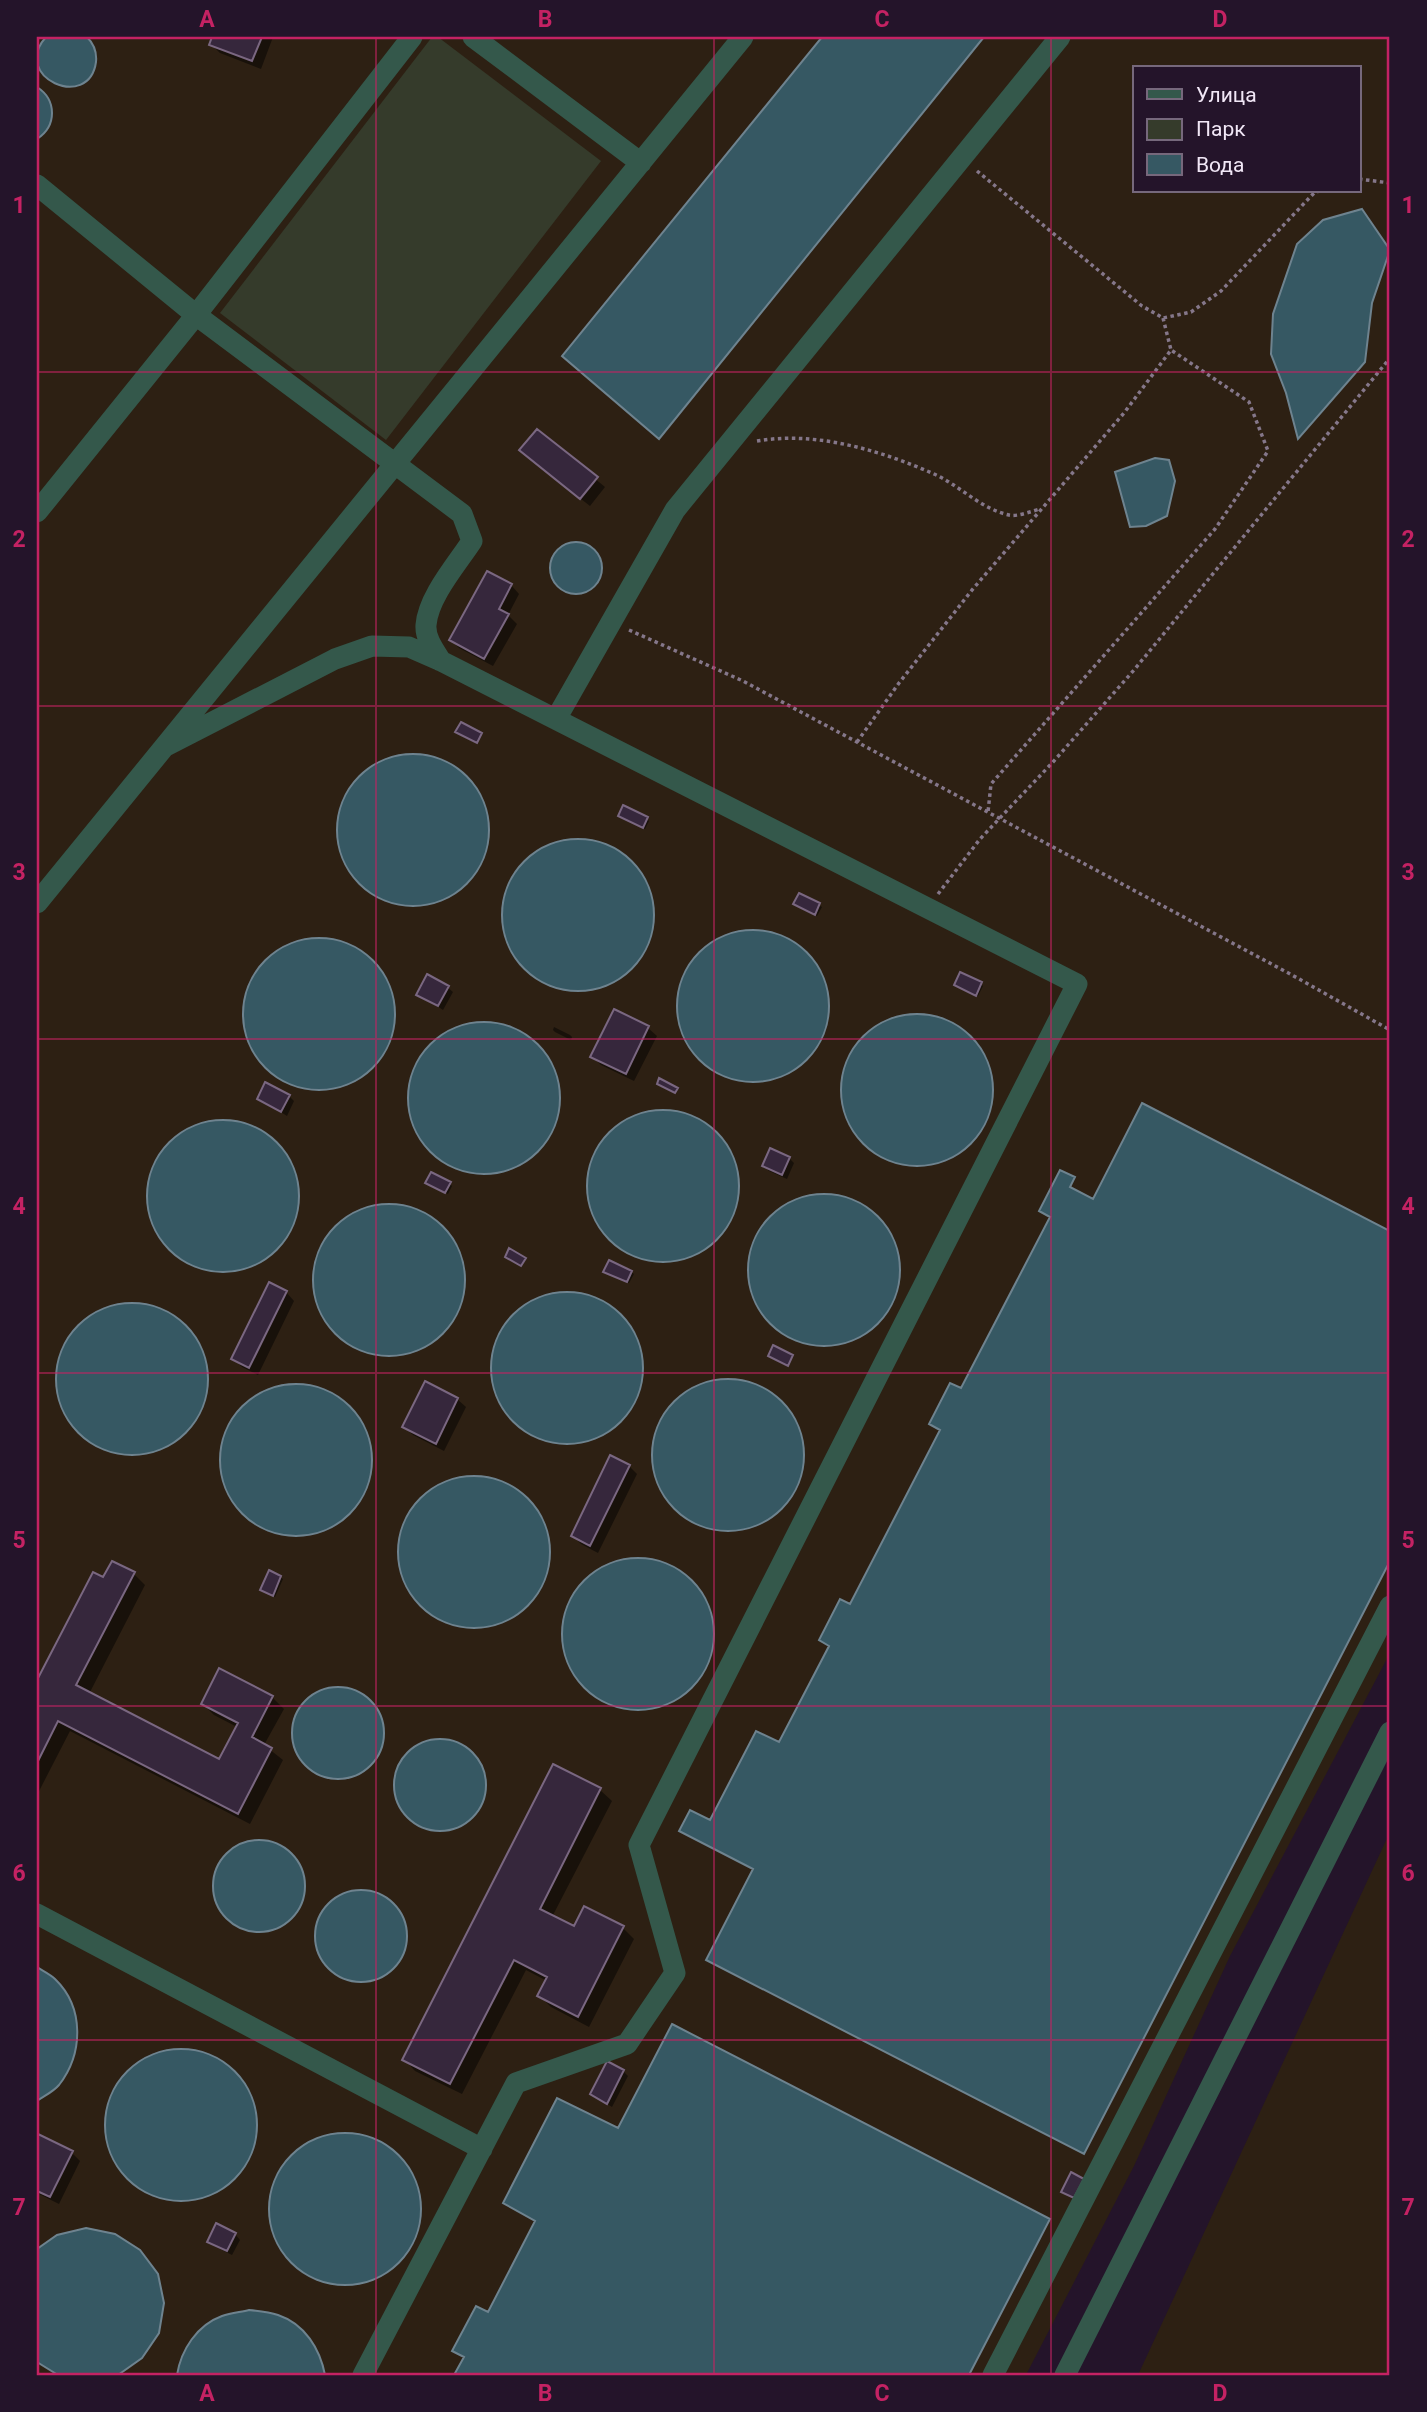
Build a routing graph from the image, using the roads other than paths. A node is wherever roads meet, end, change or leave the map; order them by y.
1 (412, 37) edge
2 (473, 37) edge
3 (743, 37) edge
4 (1060, 37) edge
5 (641, 163) junction
6 (37, 185) edge
7 (196, 315) junction
8 (397, 464) junction
9 (37, 512) edge
10 (441, 661) junction
11 (556, 719) junction
12 (166, 746) junction
13 (37, 903) edge
14 (1390, 1606) edge
15 (1390, 1732) edge
16 (37, 1914) edge
17 (482, 2148) junction
18 (363, 2375) edge
19 (993, 2375) edge
20 (1065, 2375) edge

1 - 7 lane
2 - 5 lane
3 - 5 lane
4 - 11 lane
5 - 8 lane
6 - 7 lane
7 - 8 lane
7 - 9 lane
8 - 10 lane
8 - 12 lane
10 - 11 lane
10 - 12 lane
11 - 17 lane
12 - 13 lane
14 - 19 lane
15 - 20 lane
16 - 17 lane
17 - 18 lane

